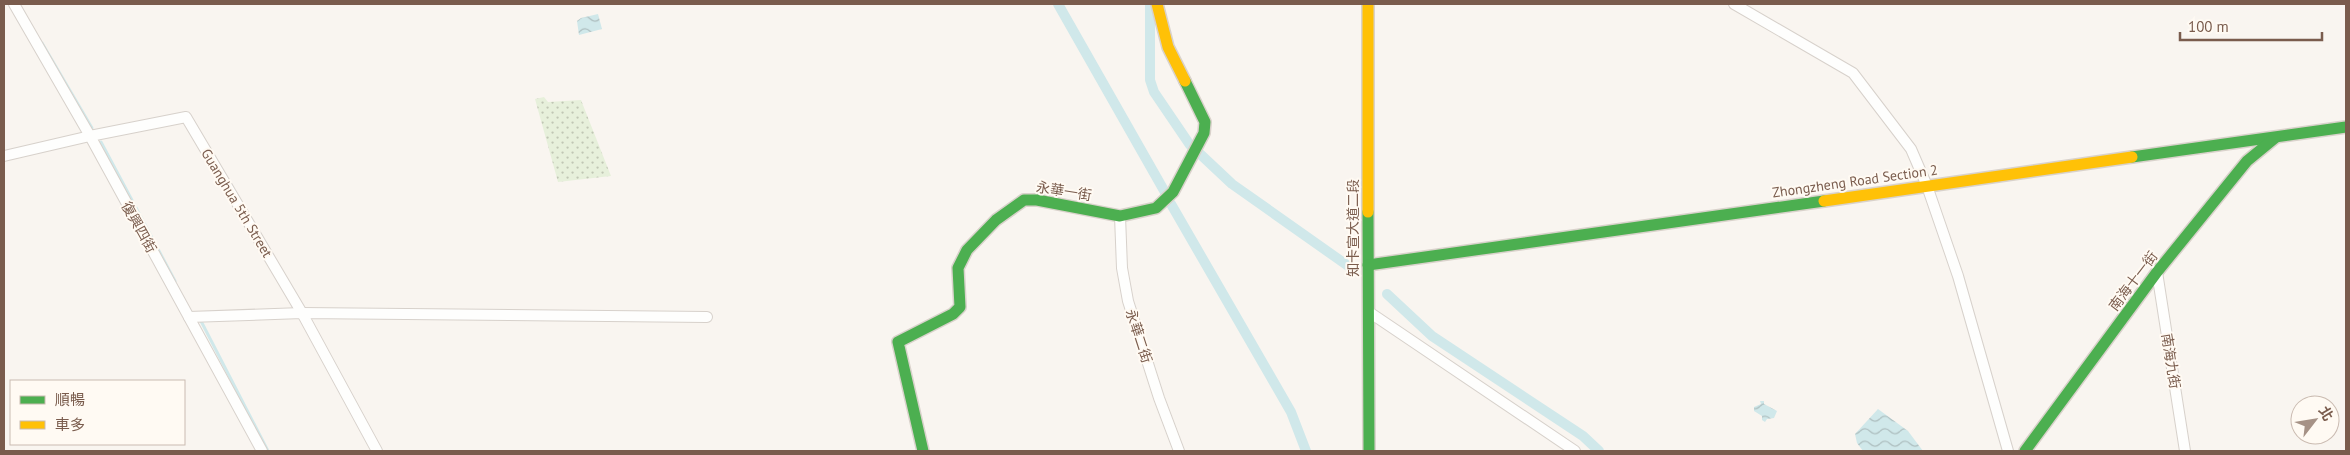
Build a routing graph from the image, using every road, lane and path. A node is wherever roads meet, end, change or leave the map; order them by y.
1 (14, 4) edge
2 (1157, 4) edge
3 (1368, 4) edge
4 (1734, 4) edge
5 (2346, 127) edge
6 (90, 136) junction
7 (2275, 137) junction
8 (4, 156) edge
9 (1927, 186) junction
10 (1120, 216) junction
11 (1368, 265) junction
12 (2158, 272) junction
13 (1368, 312) junction
14 (302, 313) junction
15 (707, 317) dead end
16 (189, 318) junction
17 (262, 451) edge
18 (377, 451) edge
19 (923, 451) edge
20 (1179, 451) edge
21 (1369, 451) edge
22 (1575, 451) edge
23 (2008, 451) edge
24 (2025, 451) edge
25 (2185, 451) edge

1 - 6 street, 復興四街
2 - 10 street, 永華一街
3 - 11 street, 知卡宣大道二段
4 - 9 street
5 - 7 street, Zhongzheng Road Section 2
6 - 8 street, Guanghua 5th Street
6 - 14 street, Guanghua 5th Street
6 - 16 street, 復興四街
7 - 9 street, Zhongzheng Road Section 2
7 - 12 street, 南海十一街
9 - 11 street, Zhongzheng Road Section 2
9 - 23 street
10 - 19 street, 永華一街
10 - 20 street, 永華二街
11 - 13 street, 知卡宣大道二段
12 - 24 street, 南海十一街
12 - 25 street, 南海九街
13 - 21 street, 知卡宣大道二段
13 - 22 street
14 - 15 street
14 - 16 street
14 - 18 street, Guanghua 5th Street
16 - 17 street, 復興四街

